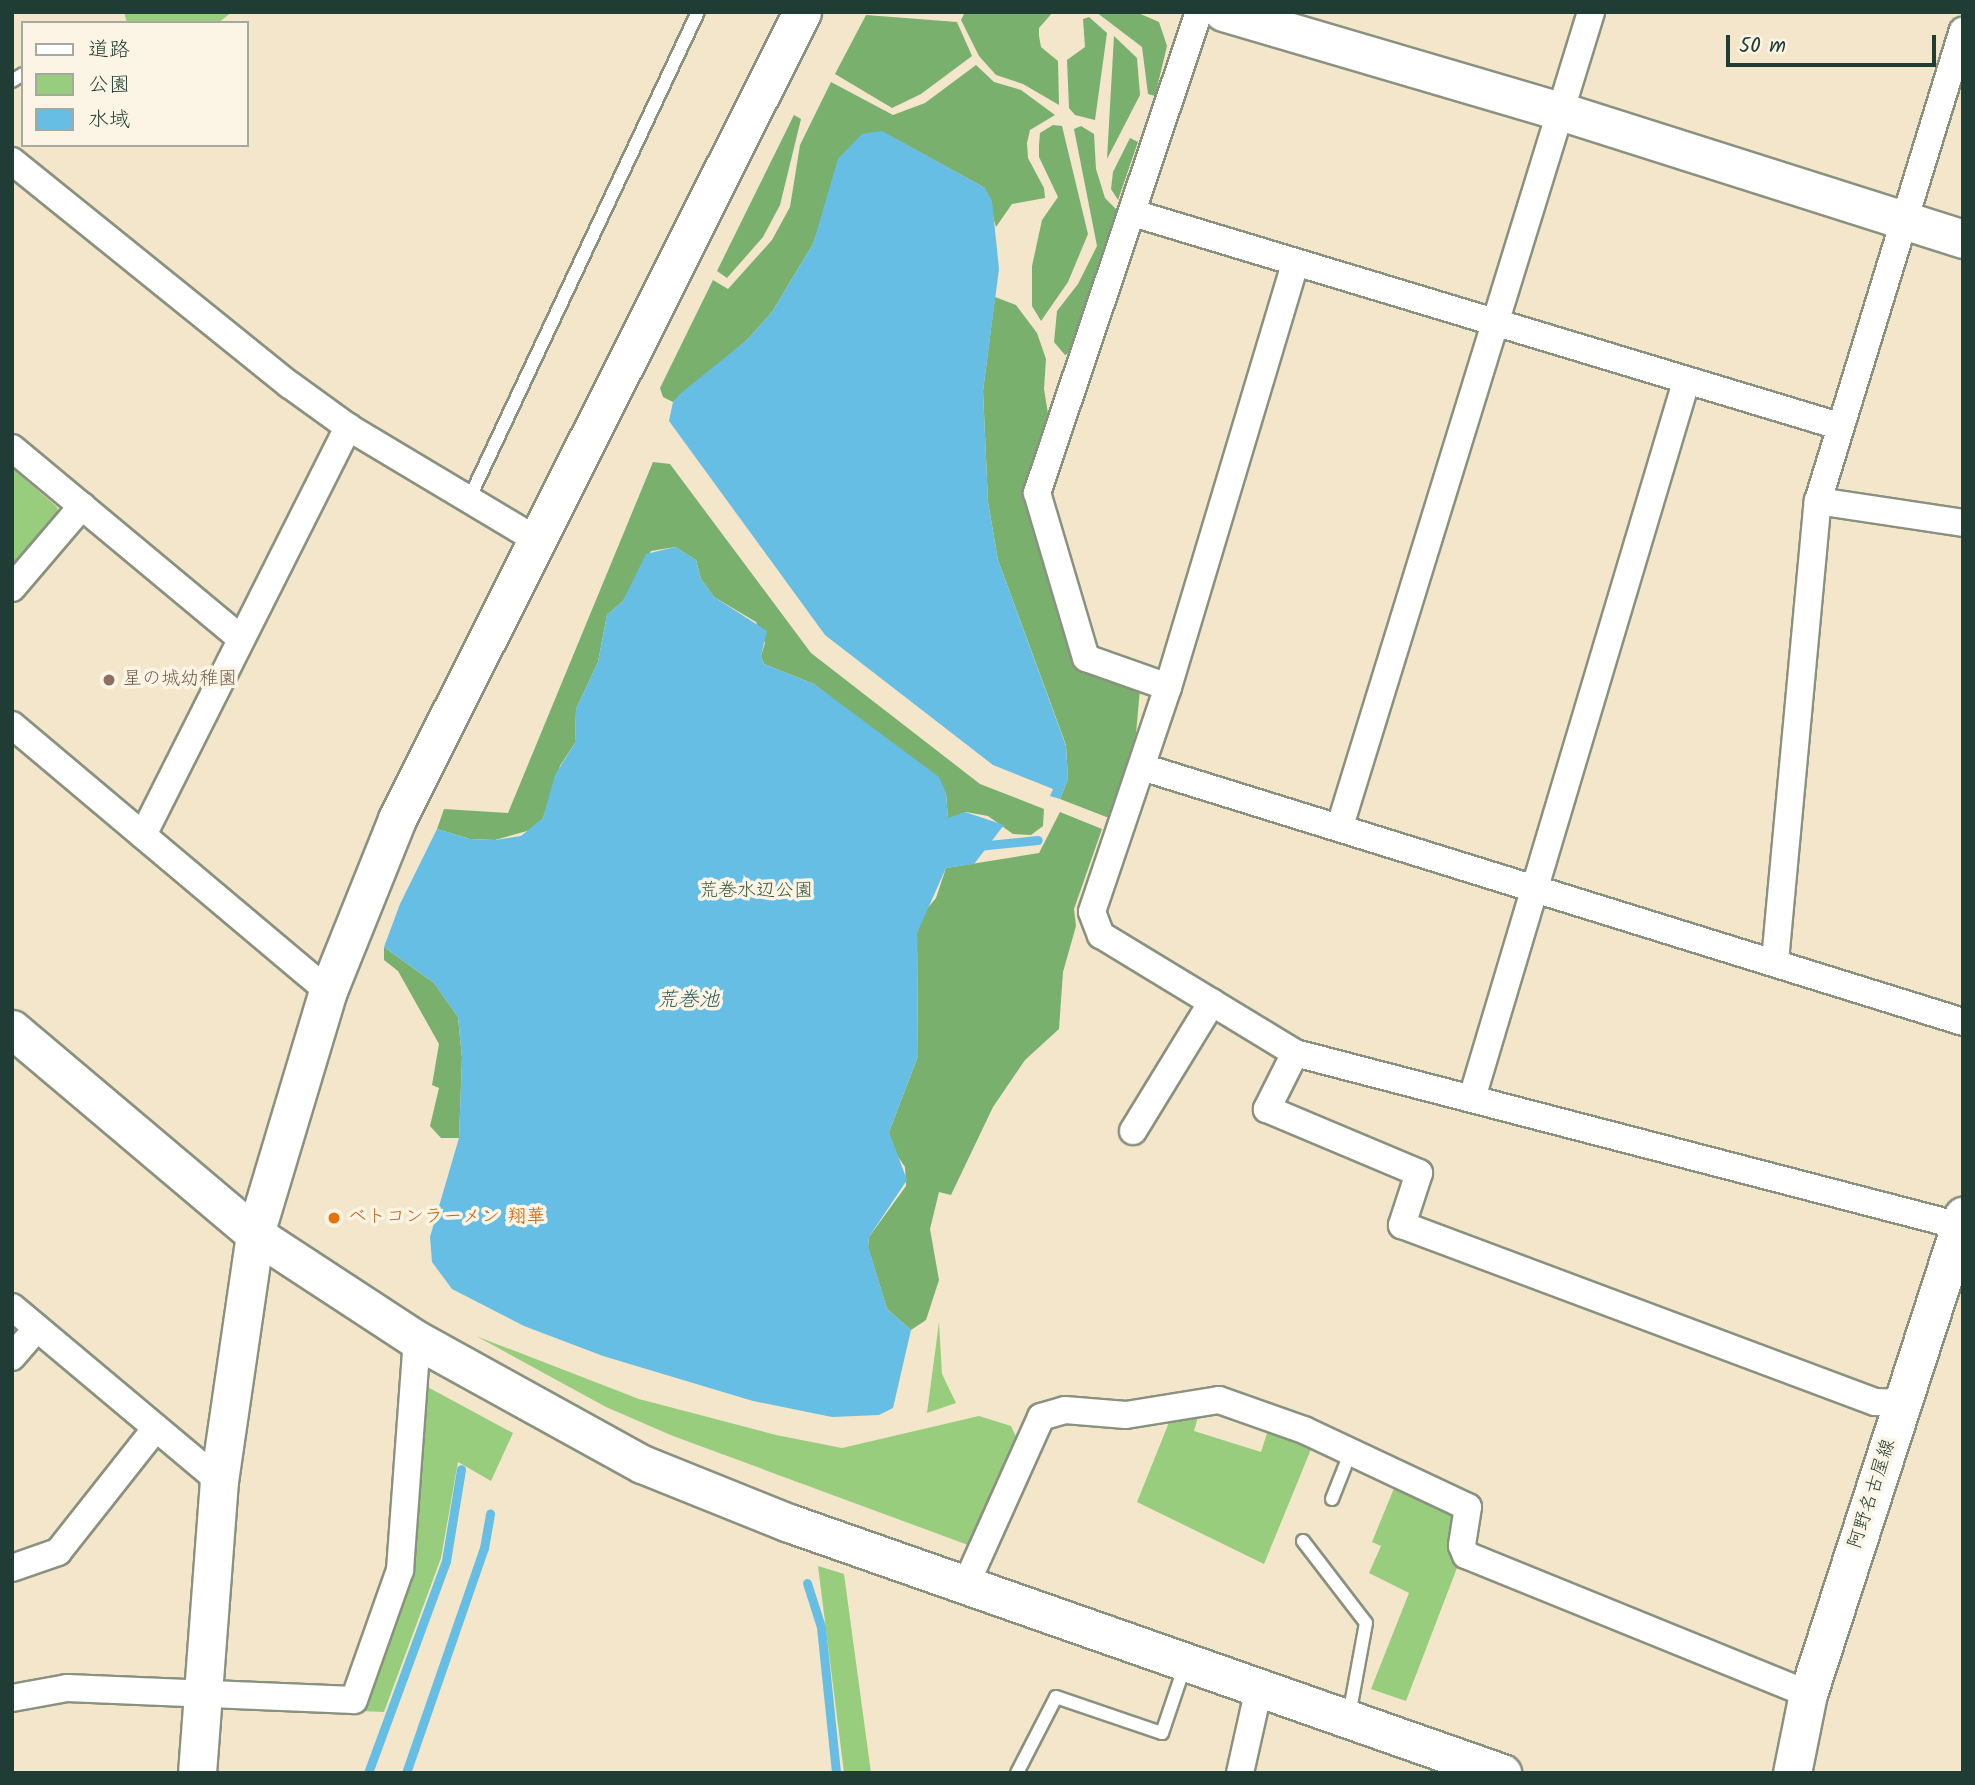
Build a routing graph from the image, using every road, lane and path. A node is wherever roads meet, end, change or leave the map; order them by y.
1 (698, 12) edge
2 (802, 12) edge
3 (1199, 12) edge
4 (1223, 12) edge
5 (1591, 12) edge
6 (1963, 31) edge
7 (1560, 111) junction
8 (12, 161) edge
9 (1133, 213) junction
10 (1906, 220) junction
11 (1963, 239) edge
12 (1295, 264) junction
13 (1493, 324) junction
14 (1686, 382) junction
15 (1839, 426) junction
16 (348, 427) junction
17 (12, 448) edge
18 (469, 499) junction
19 (1818, 501) junction
20 (82, 506) junction
21 (1963, 523) edge
22 (537, 540) junction
23 (12, 589) edge
24 (240, 638) junction
25 (1168, 687) junction
26 (12, 725) edge
27 (1142, 766) junction
28 (1340, 826) junction
29 (143, 835) junction
30 (1537, 891) junction
31 (1775, 961) junction
32 (328, 991) junction
33 (1212, 1002) junction
34 (1963, 1022) edge
35 (15, 1036) edge
36 (1295, 1053) junction
37 (1472, 1098) junction
38 (1133, 1131) dead end
39 (1962, 1221) edge
40 (255, 1234) junction
41 (1956, 1264) edge
42 (12, 1307) edge
43 (37, 1328) junction
44 (417, 1340) junction
45 (12, 1357) edge
46 (1902, 1403) junction
47 (156, 1428) junction
48 (1351, 1451) junction
49 (219, 1481) junction
50 (1332, 1499) dead end
51 (1303, 1541) dead end
52 (12, 1568) edge
53 (967, 1582) junction
54 (1186, 1662) junction
55 (1259, 1688) junction
56 (202, 1694) junction
57 (1808, 1694) junction
58 (12, 1698) edge
59 (1348, 1720) junction
60 (198, 1773) edge
61 (1017, 1773) edge
62 (1240, 1773) edge
63 (1502, 1773) edge
64 (1792, 1773) edge

1 - 18 lane
2 - 22 street
3 - 9 street
4 - 7 street
5 - 7 street
6 - 10 street
7 - 10 street
7 - 13 street
8 - 16 street
9 - 12 street
9 - 25 street
10 - 11 street
10 - 15 street
12 - 13 street
12 - 25 street
13 - 14 street
13 - 28 street
14 - 15 street
14 - 30 street
15 - 19 street
16 - 18 street
16 - 24 street
17 - 20 street
18 - 22 street
19 - 21 street
19 - 31 street
20 - 23 street
20 - 24 street
22 - 32 street
24 - 29 street
25 - 27 street
26 - 29 street
27 - 28 street
27 - 33 street
28 - 30 street
29 - 32 street
30 - 31 street
30 - 37 street
31 - 34 street
32 - 40 street
33 - 36 street
33 - 38 street
35 - 40 street
36 - 37 street
36 - 46 street
37 - 39 street
39 - 41 street, 阿野名古屋線
40 - 44 street
40 - 49 street
41 - 46 street, 阿野名古屋線
42 - 43 street
43 - 45 street
43 - 47 street
44 - 53 street
44 - 56 street
46 - 57 street, 阿野名古屋線
47 - 49 street
47 - 52 street
48 - 50 lane
48 - 53 street
48 - 57 street
49 - 56 street
51 - 59 lane
53 - 54 street
54 - 55 street
54 - 61 lane
55 - 59 street
55 - 62 street
56 - 58 street
56 - 60 street
57 - 64 street, 阿野名古屋線
59 - 63 street

